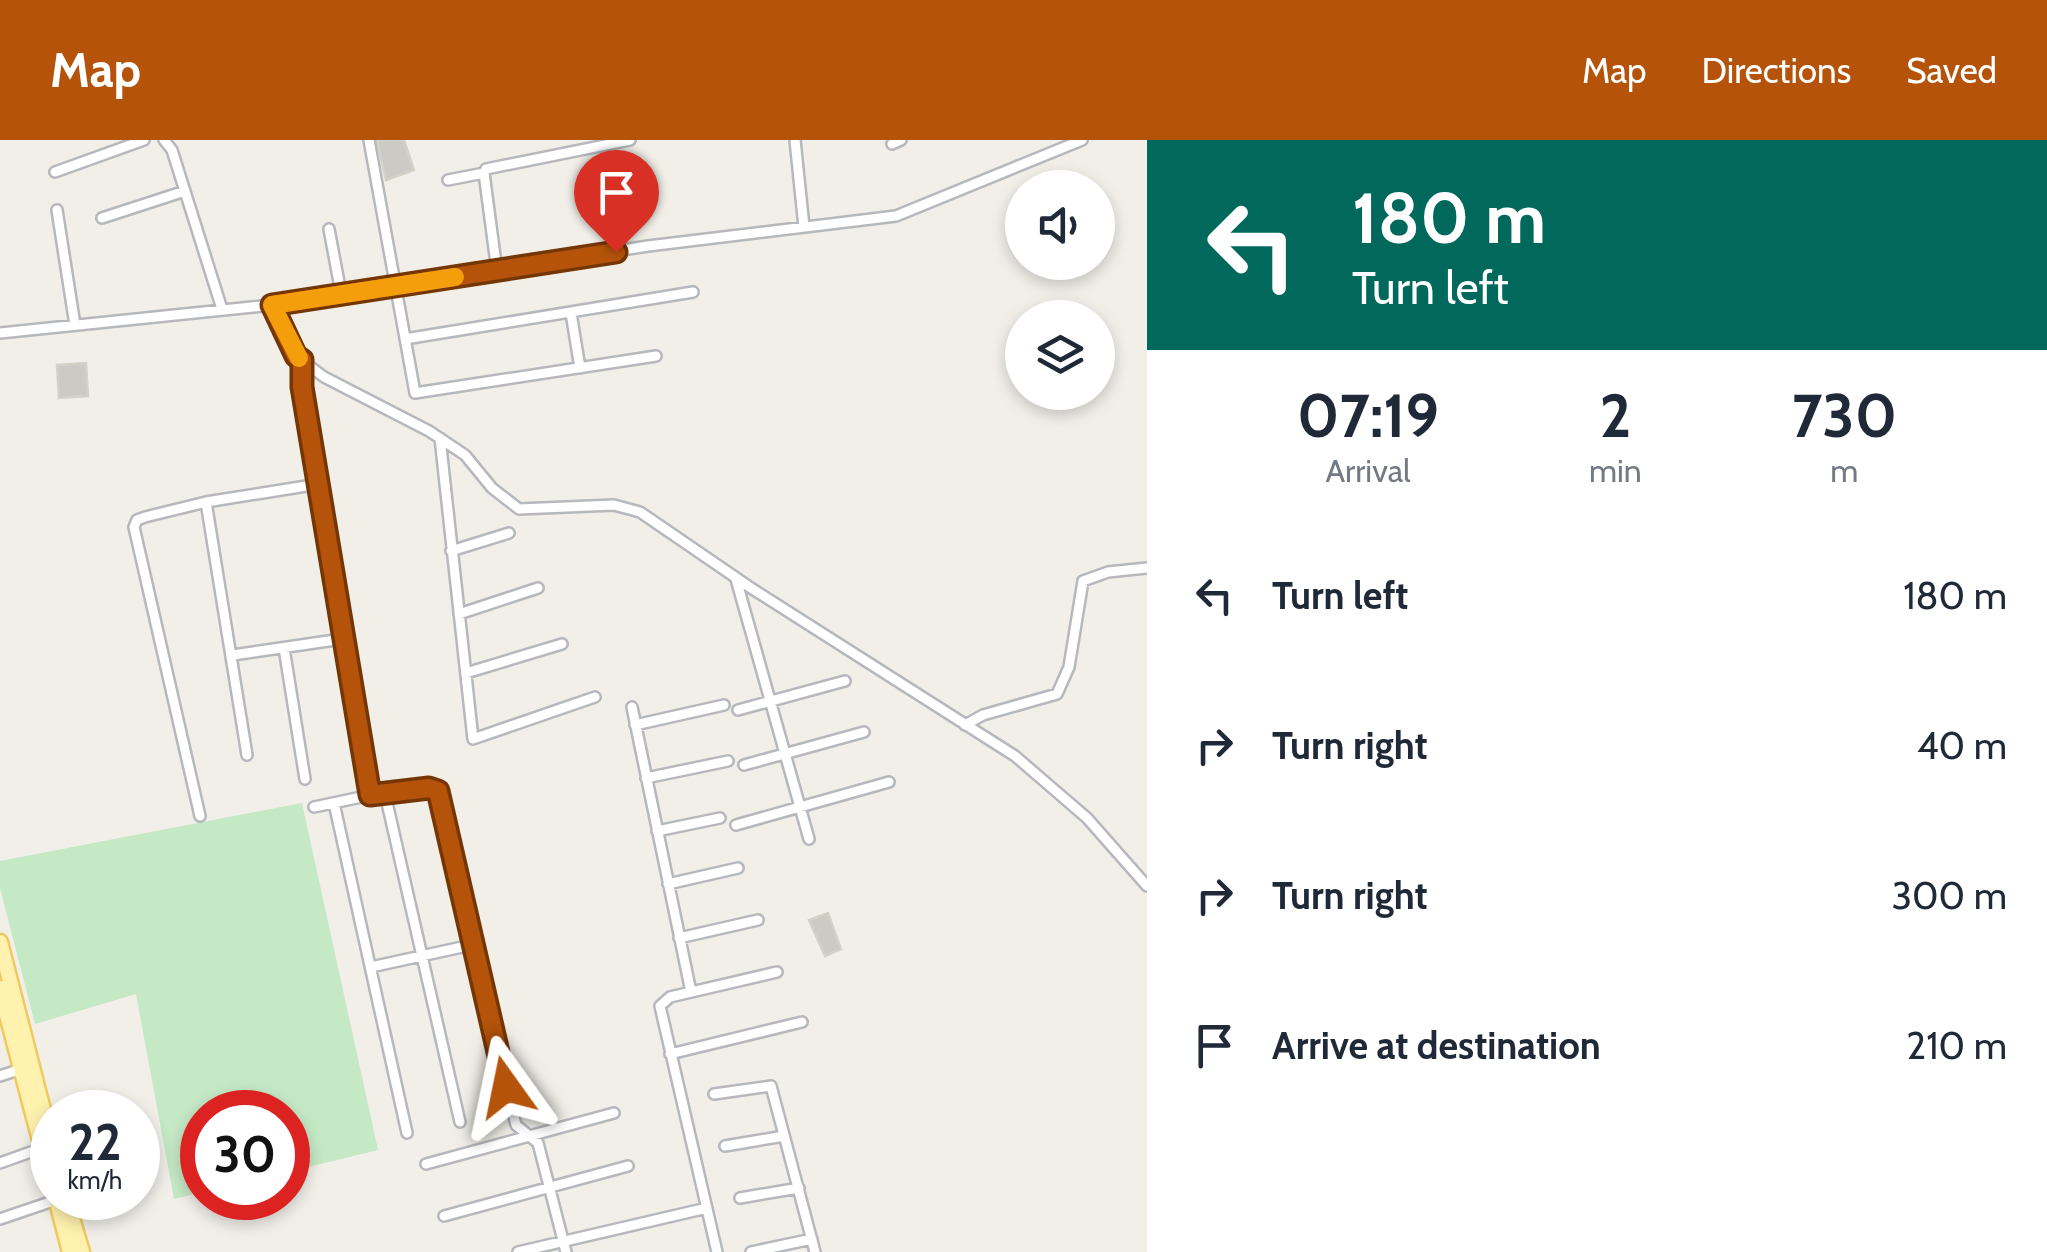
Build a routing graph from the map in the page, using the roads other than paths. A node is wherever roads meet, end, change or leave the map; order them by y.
1 (144, 140) edge
2 (164, 140) edge
3 (370, 140) edge
4 (630, 140) edge
5 (796, 140) edge
6 (1082, 140) edge
7 (598, 143) edge
8 (55, 172) dead end
9 (484, 173) junction
10 (448, 180) dead end
11 (185, 192) junction
12 (57, 210) dead end
13 (102, 218) dead end
14 (804, 228) junction
15 (329, 229) dead end
16 (497, 271) junction
17 (397, 286) junction
18 (694, 292) dead end
19 (341, 293) junction
20 (272, 305) junction
21 (222, 308) junction
22 (571, 312) junction
23 (75, 325) junction
24 (0, 332) edge
25 (404, 339) junction
26 (656, 356) dead end
27 (302, 360) junction
28 (580, 368) junction
29 (440, 438) junction
30 (319, 484) junction
31 (206, 502) junction
32 (509, 533) dead end
33 (451, 551) junction
34 (1147, 568) edge
35 (736, 578) junction
36 (538, 588) dead end
37 (459, 614) junction
38 (342, 639) junction
39 (562, 644) dead end
40 (284, 648) junction
41 (233, 656) junction
42 (466, 673) junction
43 (845, 681) dead end
44 (595, 696) dead end
45 (771, 701) junction
46 (724, 705) dead end
47 (632, 706) dead end
48 (738, 710) dead end
49 (636, 725) junction
50 (965, 725) junction
51 (864, 732) dead end
52 (785, 753) junction
53 (246, 755) dead end
54 (728, 760) dead end
55 (744, 764) dead end
56 (646, 778) junction
57 (306, 780) dead end
58 (889, 782) dead end
59 (385, 794) junction
60 (370, 795) junction
61 (334, 803) junction
62 (800, 807) junction
63 (314, 808) dead end
64 (200, 816) dead end
65 (720, 818) dead end
66 (736, 825) dead end
67 (658, 831) junction
68 (809, 839) dead end
69 (738, 868) dead end
70 (668, 884) junction
71 (1147, 886) edge
72 (758, 920) dead end
73 (680, 938) junction
74 (0, 942) edge
75 (476, 944) junction
76 (422, 956) junction
77 (371, 967) junction
78 (777, 972) dead end
79 (0, 988) edge
80 (690, 992) junction
81 (802, 1022) dead end
82 (20, 1040) junction
83 (670, 1054) junction
84 (22, 1069) junction
85 (0, 1076) edge
86 (33, 1090) edge
87 (30, 1094) edge
88 (714, 1094) dead end
89 (614, 1113) dead end
90 (460, 1122) dead end
91 (408, 1134) dead end
92 (532, 1136) junction
93 (784, 1136) junction
94 (725, 1146) dead end
95 (30, 1152) edge
96 (0, 1163) edge
97 (426, 1164) dead end
98 (628, 1166) dead end
99 (550, 1188) junction
100 (799, 1188) junction
101 (740, 1198) dead end
102 (30, 1207) edge
103 (707, 1208) junction
104 (444, 1216) dead end
105 (0, 1219) edge
106 (63, 1220) edge
107 (69, 1220) edge
108 (563, 1240) junction
109 (812, 1240) junction
110 (70, 1252) edge
111 (82, 1252) edge
112 (518, 1252) edge
113 (566, 1252) edge
114 (717, 1252) edge
115 (751, 1252) edge
116 (815, 1252) edge

1 - 8 street
2 - 11 street
3 - 17 street
4 - 7 street
5 - 14 street
6 - 14 street
7 - 9 street
9 - 10 street
9 - 16 street
11 - 13 street
11 - 21 street
12 - 23 street
14 - 16 street
15 - 19 street
16 - 17 street
17 - 19 street
17 - 25 street
18 - 22 street
19 - 20 street
20 - 21 street
20 - 27 street
21 - 23 street
22 - 25 street
22 - 28 street
23 - 24 street
25 - 28 street
26 - 28 street
27 - 29 street
27 - 30 street
29 - 33 street
29 - 35 street
30 - 31 street
30 - 38 street
31 - 41 street
31 - 64 street
32 - 33 street
33 - 37 street
34 - 50 street
35 - 45 street
35 - 50 street
36 - 37 street
37 - 42 street
38 - 40 street
38 - 60 street
39 - 42 street
40 - 41 street
40 - 57 street
41 - 53 street
42 - 44 street
43 - 45 street
45 - 48 street
45 - 52 street
46 - 49 street
47 - 49 street
49 - 56 street
50 - 71 street
51 - 52 street
52 - 55 street
52 - 62 street
54 - 56 street
56 - 67 street
58 - 62 street
59 - 60 street
59 - 75 street
59 - 76 street
60 - 61 street
61 - 63 street
61 - 77 street
62 - 66 street
62 - 68 street
65 - 67 street
67 - 70 street
69 - 70 street
70 - 73 street
72 - 73 street
73 - 80 street
74 - 82 main road
75 - 76 street
75 - 92 street
76 - 77 street
76 - 90 street
77 - 91 street
78 - 80 street
79 - 82 main road
80 - 83 street
81 - 83 street
82 - 84 main road
82 - 86 main road
83 - 103 street
84 - 85 street
84 - 87 main road
88 - 93 street
89 - 92 street
92 - 97 street
92 - 99 street
93 - 94 street
93 - 100 street
95 - 96 street
98 - 99 street
99 - 104 street
99 - 108 street
100 - 101 street
100 - 109 street
102 - 105 street
103 - 108 street
103 - 114 street
106 - 110 main road
107 - 111 main road
108 - 112 street
108 - 113 street
109 - 115 street
109 - 116 street

